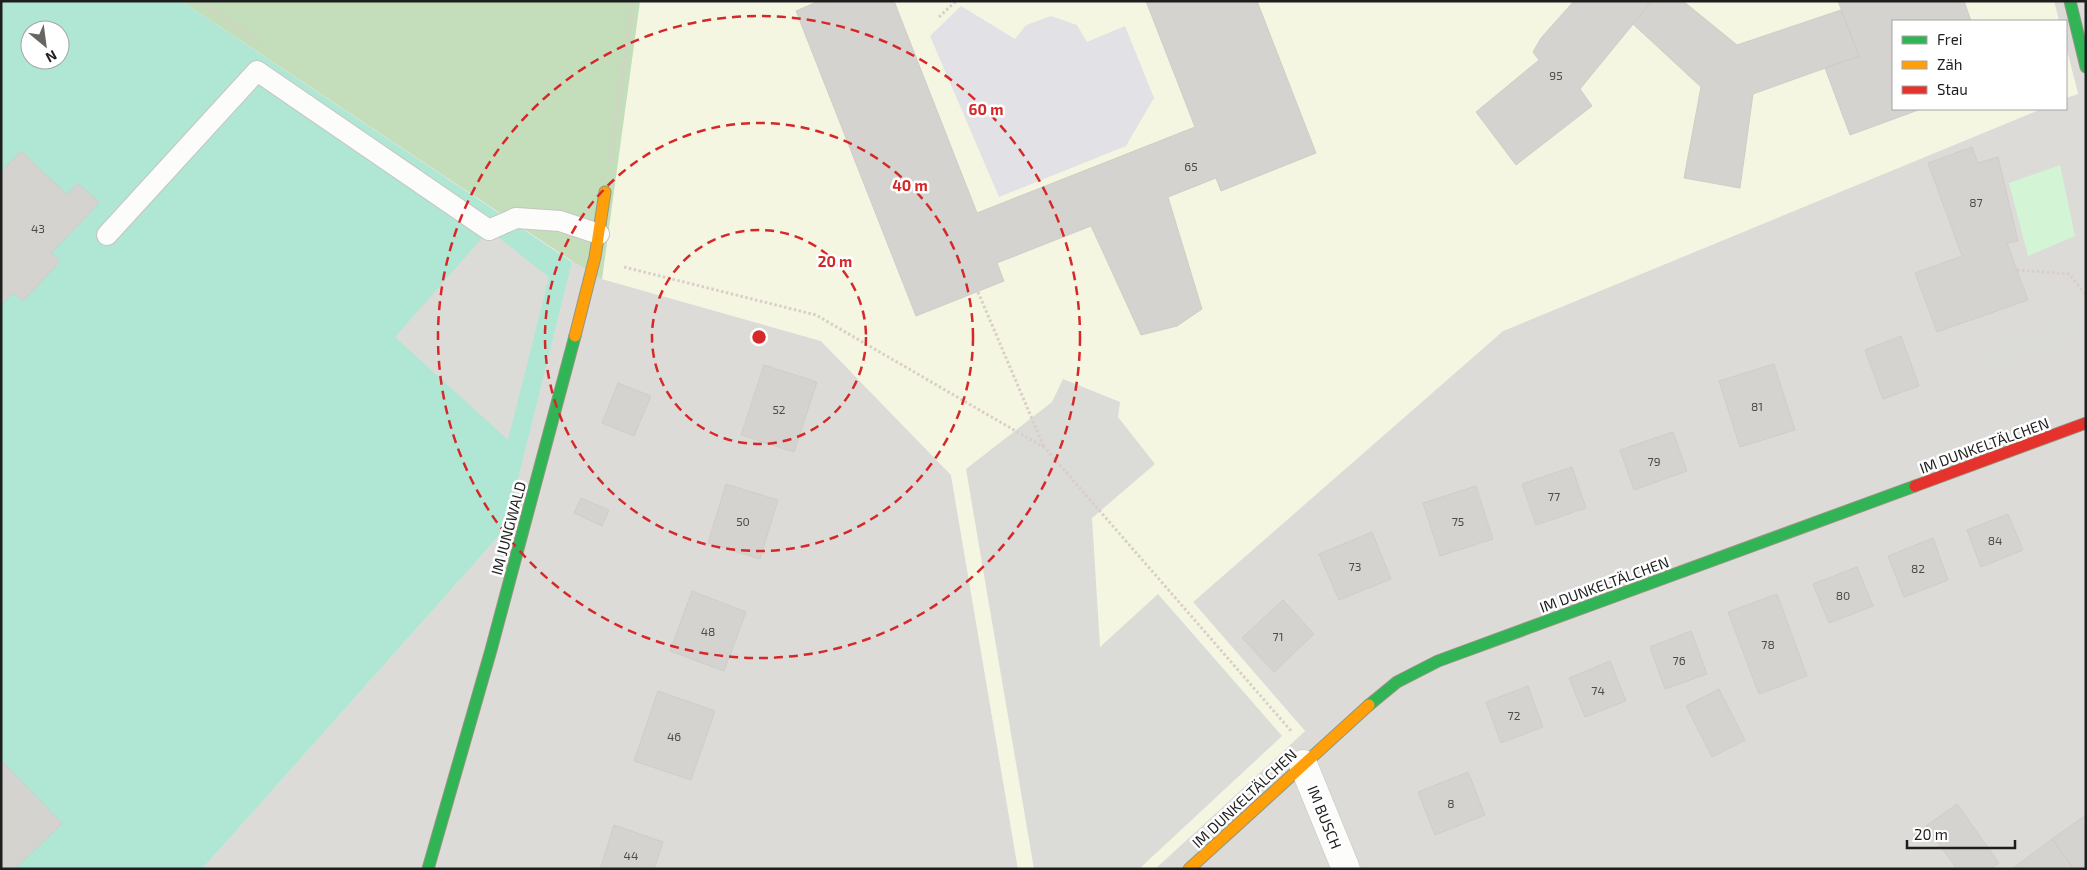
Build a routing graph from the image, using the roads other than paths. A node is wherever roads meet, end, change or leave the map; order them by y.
1 (2070, 1) edge
2 (2086, 67) edge
3 (605, 192) road end
4 (599, 234) junction
5 (107, 236) dead end
6 (2086, 423) edge
7 (1303, 764) junction
8 (428, 869) edge
9 (1189, 869) edge
10 (1346, 869) edge

1 - 2 street
3 - 4 street, IM JUNGWALD
4 - 5 lane
4 - 8 street, IM JUNGWALD
6 - 7 street, IM DUNKELTÄLCHEN
7 - 9 street, IM DUNKELTÄLCHEN
7 - 10 street, IM BUSCH

